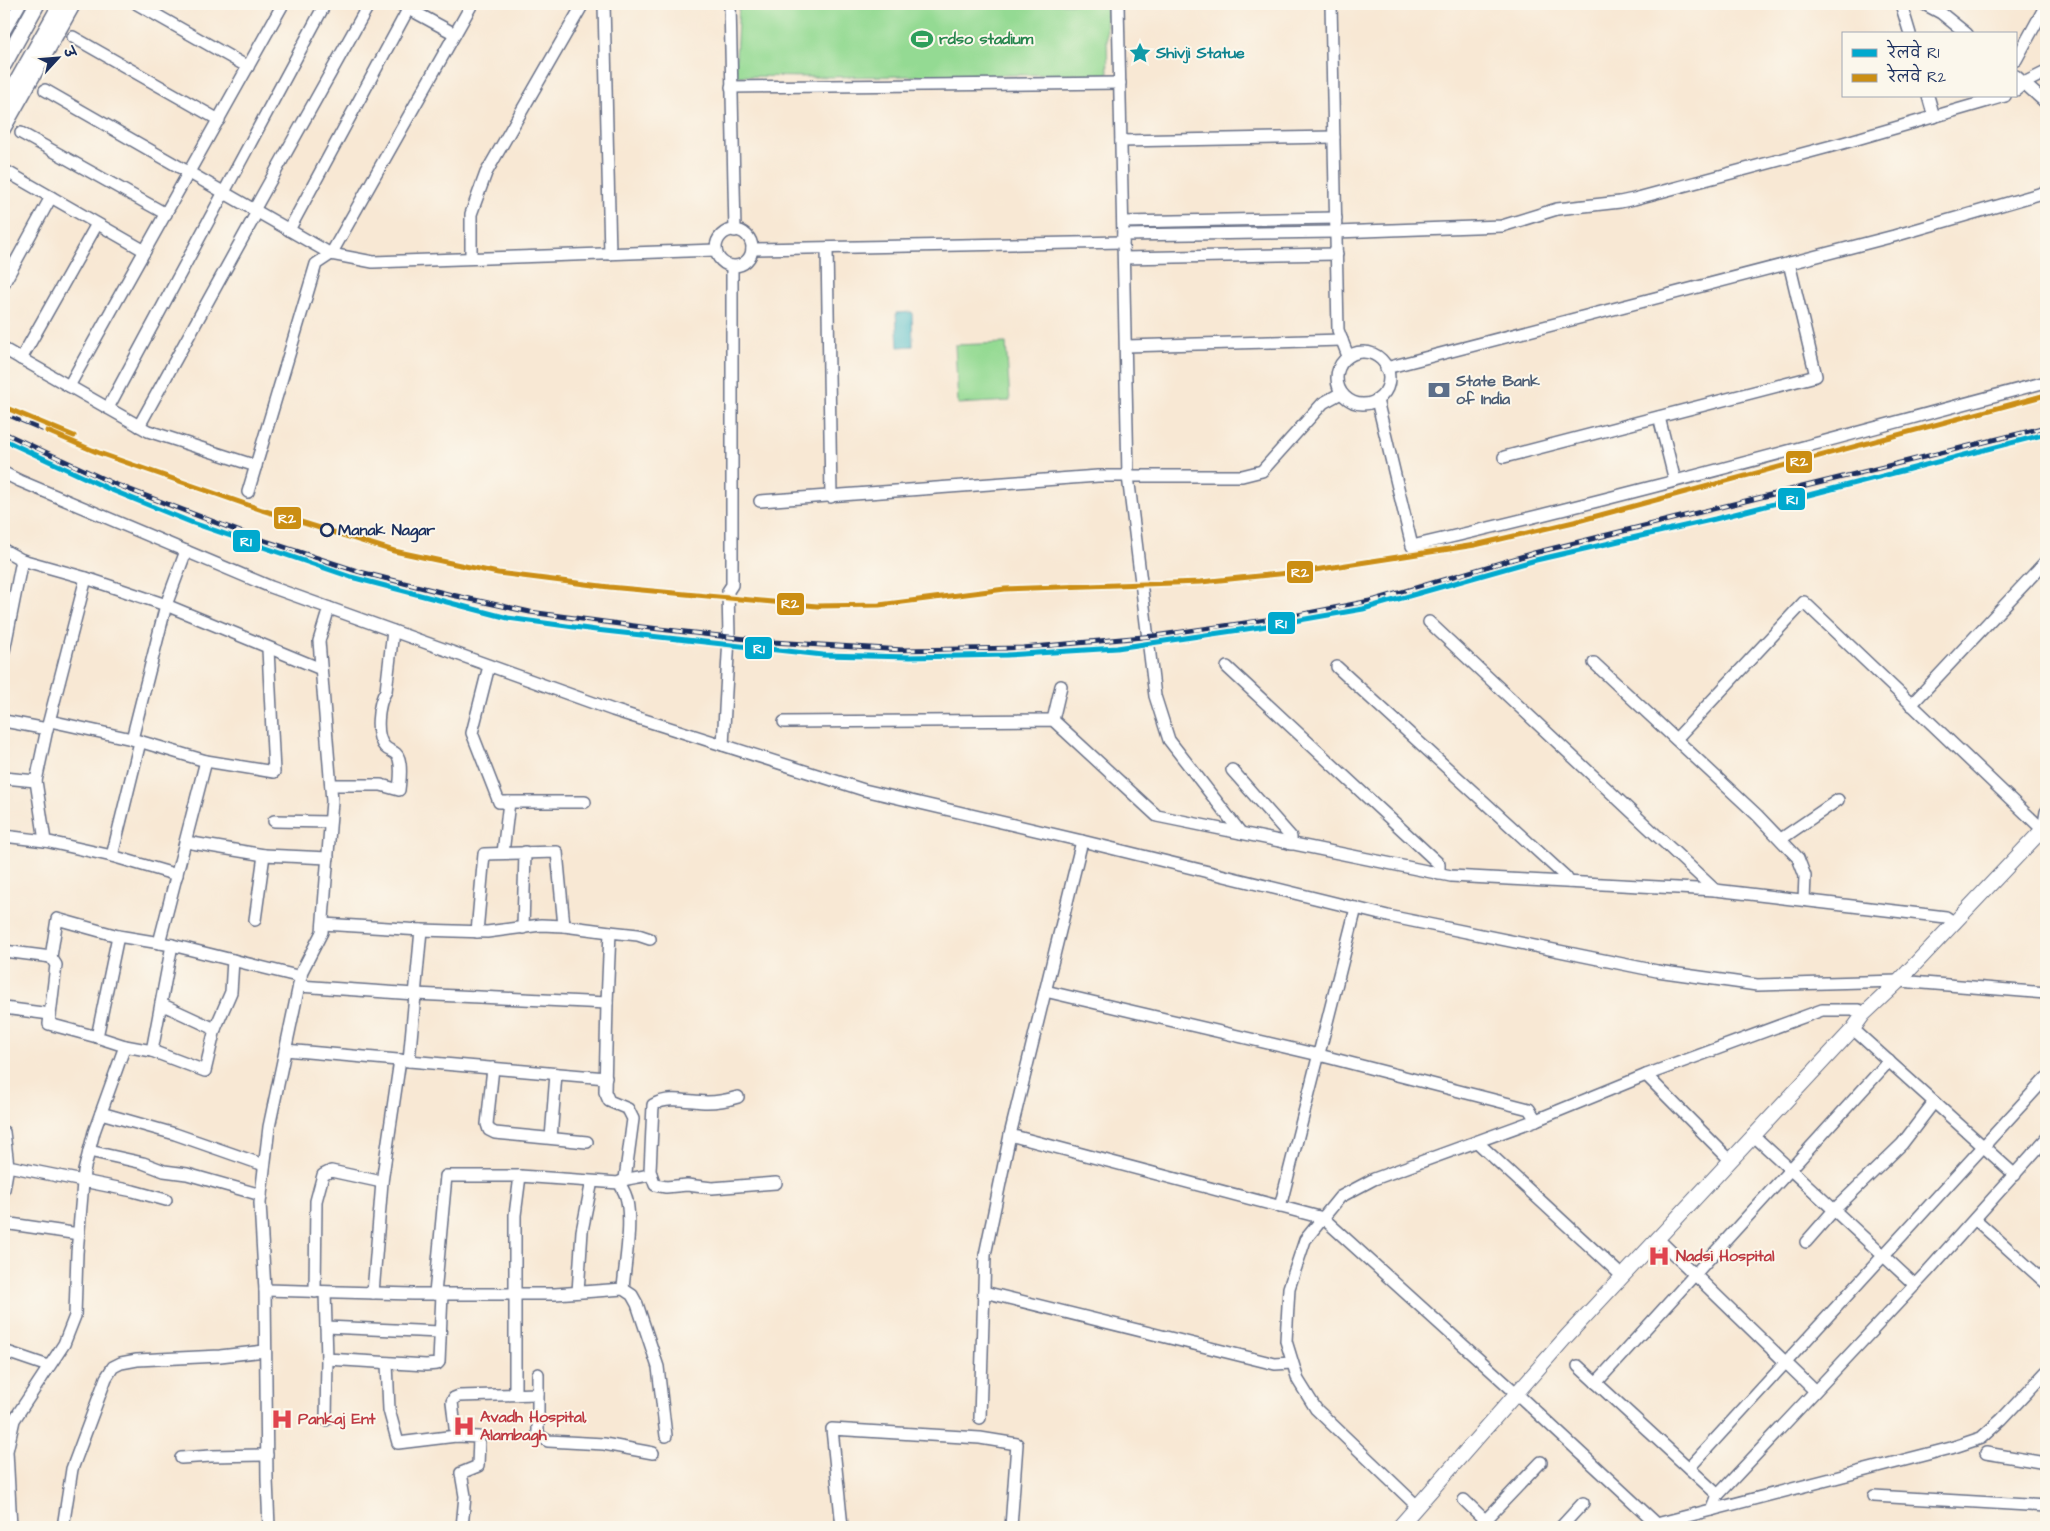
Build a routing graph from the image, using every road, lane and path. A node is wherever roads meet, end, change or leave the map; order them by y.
1 (20, 4) edge
2 (37, 4) edge
3 (61, 4) edge
4 (76, 4) edge
5 (136, 4) edge
6 (283, 4) edge
7 (325, 4) edge
8 (369, 4) edge
9 (472, 4) edge
10 (583, 4) edge
11 (604, 4) edge
12 (730, 4) edge
13 (1118, 4) edge
14 (1331, 4) edge
15 (1901, 4) edge
16 (1924, 4) edge
17 (406, 5) edge
18 (2046, 5) edge
19 (4, 32) edge
20 (1909, 32) edge
21 (1965, 32) edge
22 (455, 34) junction
23 (72, 37) dead end
24 (2018, 56) edge
25 (4, 64) edge
26 (248, 67) junction
27 (2046, 72) edge
28 (1120, 83) junction
29 (2019, 83) edge
30 (731, 87) junction
31 (45, 90) dead end
32 (1929, 98) edge
33 (1998, 98) edge
34 (2046, 103) edge
35 (4, 106) edge
36 (1934, 117) junction
37 (219, 120) junction
38 (4, 130) edge
39 (21, 133) dead end
40 (1334, 137) junction
41 (1121, 141) junction
42 (4, 170) edge
43 (189, 173) junction
44 (223, 192) junction
45 (2046, 192) edge
46 (51, 197) junction
47 (255, 211) junction
48 (166, 214) junction
49 (1336, 218) junction
50 (1123, 222) junction
51 (97, 224) junction
52 (289, 230) junction
53 (735, 231) junction
54 (1336, 232) junction
55 (1123, 239) junction
56 (827, 248) junction
57 (752, 249) junction
58 (716, 250) junction
59 (145, 251) junction
60 (331, 254) junction
61 (610, 254) junction
62 (1337, 254) junction
63 (471, 258) junction
64 (1124, 258) junction
65 (1789, 263) junction
66 (732, 266) junction
67 (4, 283) edge
68 (1342, 340) junction
69 (1126, 346) junction
70 (4, 350) edge
71 (1348, 356) junction
72 (21, 359) junction
73 (1386, 368) junction
74 (2046, 382) edge
75 (69, 386) junction
76 (1341, 393) junction
77 (1377, 400) junction
78 (108, 408) junction
79 (1659, 417) junction
80 (139, 426) junction
81 (1504, 457) dead end
82 (256, 466) junction
83 (4, 473) edge
84 (1128, 476) junction
85 (1675, 481) junction
86 (248, 492) dead end
87 (831, 497) junction
88 (760, 502) dead end
89 (4, 550) edge
90 (186, 551) junction
91 (22, 560) junction
92 (2044, 566) edge
93 (86, 578) junction
94 (166, 605) junction
95 (329, 608) junction
96 (1429, 622) dead end
97 (393, 631) junction
98 (268, 649) junction
99 (4, 651) edge
100 (1594, 663) dead end
101 (489, 666) junction
102 (1337, 666) dead end
103 (1227, 667) dead end
104 (321, 669) junction
105 (1061, 686) dead end
106 (1911, 705) junction
107 (1053, 720) junction
108 (4, 721) edge
109 (784, 722) dead end
110 (48, 725) junction
111 (136, 740) junction
112 (1676, 740) junction
113 (723, 745) junction
114 (206, 761) junction
115 (1232, 770) dead end
116 (4, 778) edge
117 (36, 781) junction
118 (331, 785) junction
119 (1838, 800) dead end
120 (509, 802) junction
121 (585, 802) dead end
122 (2046, 812) edge
123 (274, 821) dead end
124 (330, 822) junction
125 (2045, 829) edge
126 (1241, 834) junction
127 (4, 836) edge
128 (1781, 839) junction
129 (45, 841) junction
130 (1082, 841) junction
131 (186, 842) junction
132 (1291, 844) junction
133 (503, 852) junction
134 (525, 852) junction
135 (264, 855) junction
136 (112, 856) junction
137 (328, 858) junction
138 (1438, 874) junction
139 (177, 875) junction
140 (1569, 882) junction
141 (1715, 890) junction
142 (1804, 900) junction
143 (1356, 908) junction
144 (255, 920) dead end
145 (1955, 923) junction
146 (323, 924) junction
147 (564, 926) junction
148 (523, 928) junction
149 (421, 930) junction
150 (477, 932) junction
151 (610, 932) junction
152 (118, 936) junction
153 (650, 939) dead end
154 (159, 943) junction
155 (172, 945) junction
156 (4, 951) edge
157 (51, 958) junction
158 (233, 960) junction
159 (300, 981) junction
160 (1899, 982) junction
161 (1045, 991) junction
162 (2046, 993) edge
163 (415, 994) junction
164 (607, 1003) junction
165 (161, 1004) junction
166 (4, 1008) edge
167 (50, 1014) junction
168 (1863, 1015) junction
169 (215, 1029) junction
170 (1854, 1029) junction
171 (97, 1037) junction
172 (126, 1046) junction
173 (285, 1050) junction
174 (152, 1051) junction
175 (1319, 1055) junction
176 (405, 1061) junction
177 (1889, 1062) junction
178 (493, 1068) junction
179 (556, 1074) junction
180 (1646, 1075) junction
181 (606, 1078) junction
182 (2046, 1078) edge
183 (738, 1096) dead end
184 (1934, 1102) junction
185 (101, 1113) junction
186 (1536, 1120) junction
187 (4, 1132) edge
188 (1010, 1135) junction
189 (1753, 1135) junction
190 (551, 1138) junction
191 (2046, 1140) edge
192 (587, 1142) dead end
193 (1477, 1142) junction
194 (1983, 1146) junction
195 (89, 1151) junction
196 (1730, 1160) junction
197 (264, 1165) junction
198 (6, 1166) edge
199 (1791, 1170) junction
200 (651, 1174) junction
201 (2015, 1175) junction
202 (520, 1176) junction
203 (622, 1181) junction
204 (83, 1182) junction
205 (382, 1182) junction
206 (776, 1183) dead end
207 (591, 1186) dead end
208 (4, 1189) edge
209 (261, 1195) junction
210 (166, 1200) dead end
211 (1280, 1207) junction
212 (1834, 1210) junction
213 (1323, 1218) junction
214 (1975, 1219) junction
215 (4, 1223) edge
216 (79, 1234) junction
217 (1657, 1238) junction
218 (1806, 1242) dead end
219 (1884, 1255) junction
220 (1694, 1274) junction
221 (1622, 1276) junction
222 (2046, 1283) edge
223 (1915, 1285) junction
224 (623, 1289) junction
225 (264, 1290) junction
226 (320, 1292) junction
227 (578, 1292) junction
228 (984, 1292) junction
229 (373, 1293) junction
230 (439, 1294) junction
231 (515, 1294) junction
232 (326, 1326) junction
233 (440, 1332) junction
234 (4, 1351) edge
235 (265, 1351) junction
236 (327, 1359) junction
237 (387, 1363) junction
238 (1292, 1363) junction
239 (1785, 1363) junction
240 (48, 1366) junction
241 (1578, 1366) dead end
242 (2046, 1372) edge
243 (538, 1374) dead end
244 (1596, 1383) junction
245 (1815, 1391) junction
246 (1516, 1393) junction
247 (515, 1394) junction
248 (538, 1394) junction
249 (980, 1418) dead end
250 (326, 1420) dead end
251 (456, 1436) junction
252 (666, 1436) dead end
253 (653, 1453) dead end
254 (1986, 1453) dead end
255 (266, 1455) junction
256 (181, 1458) dead end
257 (1541, 1462) dead end
258 (2046, 1463) edge
259 (1689, 1468) junction
260 (1718, 1495) junction
261 (1874, 1496) dead end
262 (1464, 1500) dead end
263 (1582, 1503) dead end
264 (1418, 1506) junction
265 (2046, 1506) edge
266 (1712, 1510) junction
267 (1657, 1524) junction
268 (1486, 1525) edge
269 (11, 1527) edge
270 (63, 1527) edge
271 (269, 1527) edge
272 (462, 1527) edge
273 (842, 1527) edge
274 (1011, 1527) edge
275 (1399, 1527) edge
276 (1561, 1527) edge
277 (1645, 1527) edge

1 - 19 street
2 - 25 highway
3 - 35 highway
4 - 38 street
5 - 26 street
6 - 26 street
7 - 44 street
8 - 47 street
9 - 22 street
10 - 63 street
11 - 61 street
12 - 30 street
13 - 28 street
14 - 40 street
15 - 20 street
16 - 21 street
17 - 22 street
17 - 52 street
18 - 24 street
22 - 60 street
23 - 37 street
26 - 37 street
27 - 29 street
28 - 30 street
28 - 41 street
29 - 34 street
30 - 53 street
31 - 43 street
32 - 36 street
33 - 36 street
36 - 54 street
37 - 43 street
39 - 48 street
40 - 41 street
40 - 49 street
41 - 50 street
42 - 46 street
43 - 44 street
43 - 48 street
44 - 47 street
44 - 78 street
45 - 65 street
46 - 51 street
46 - 67 street
47 - 52 street
47 - 80 street
48 - 59 street
49 - 50 street
49 - 54 street
50 - 55 street
51 - 59 street
51 - 72 street
52 - 60 street
53 - 57 street
53 - 58 street
54 - 55 street
54 - 62 street
55 - 56 street
55 - 64 street
56 - 57 street
56 - 87 street
57 - 66 street
58 - 61 street
58 - 66 street
59 - 75 street
60 - 63 street
60 - 82 street
61 - 63 street
62 - 64 street
62 - 68 street
64 - 69 street
65 - 73 street
65 - 79 street
66 - 113 street
68 - 69 street
68 - 71 street
69 - 84 street
70 - 72 street
71 - 73 street
71 - 76 street
72 - 75 street
73 - 77 street
74 - 85 street
75 - 78 street
76 - 77 street
76 - 84 street
77 - 85 street
78 - 80 street
79 - 81 street
79 - 85 street
80 - 82 street
82 - 86 street
83 - 90 street
84 - 87 street
84 - 126 street
87 - 88 street
89 - 91 street
90 - 94 street
90 - 95 street
91 - 93 street
91 - 99 street
92 - 106 street
93 - 94 street
93 - 110 street
94 - 98 street
94 - 111 street
95 - 97 street
95 - 104 street
96 - 141 street
97 - 101 street
97 - 118 street
98 - 104 street
98 - 114 street
100 - 112 street
101 - 113 street
101 - 120 street
102 - 140 street
103 - 138 street
104 - 118 street
105 - 107 street
106 - 112 street
106 - 125 street
107 - 109 street
107 - 126 street
108 - 110 street
110 - 111 street
110 - 117 street
111 - 114 street
111 - 136 street
112 - 128 street
113 - 130 street
114 - 131 street
115 - 132 street
116 - 117 street
117 - 129 street
118 - 124 street
119 - 128 street
120 - 121 street
120 - 133 street
122 - 125 street
123 - 124 street
124 - 137 street
125 - 145 main road
126 - 132 street
127 - 129 street
128 - 142 street
129 - 136 street
130 - 143 street
130 - 161 street
131 - 135 street
131 - 139 street
132 - 138 street
133 - 134 street
133 - 150 street
134 - 147 street
134 - 148 street
135 - 137 street
135 - 144 street
136 - 139 street
137 - 146 street
138 - 140 street
139 - 154 street
140 - 141 street
141 - 142 street
142 - 145 street
143 - 160 street
143 - 175 street
145 - 160 main road
146 - 149 street
146 - 159 street
147 - 148 street
147 - 151 street
148 - 150 street
149 - 150 street
149 - 163 street
151 - 153 street
151 - 164 street
152 - 154 street
152 - 157 street
152 - 171 street
154 - 155 street
155 - 158 street
155 - 165 street
156 - 157 street
157 - 167 street
158 - 159 street
158 - 169 street
159 - 163 street
159 - 173 street
160 - 162 street
160 - 168 main road
161 - 175 street
161 - 188 street
163 - 164 street
163 - 176 street
164 - 181 street
165 - 169 street
165 - 174 street
166 - 167 street
167 - 171 street
168 - 170 main road
168 - 180 street
169 - 174 street
170 - 177 street
170 - 189 main road
171 - 172 street
172 - 174 street
172 - 185 street
173 - 176 street
173 - 197 street
175 - 186 street
175 - 211 street
176 - 178 street
176 - 205 street
177 - 184 street
177 - 199 street
178 - 179 street
178 - 190 street
179 - 181 street
179 - 190 street
180 - 186 street
180 - 196 street
181 - 203 street
182 - 194 street
183 - 200 street
184 - 194 street
184 - 212 street
185 - 195 street
185 - 197 street
186 - 193 street
187 - 198 street
188 - 211 street
188 - 228 street
189 - 196 main road
189 - 199 street
190 - 192 street
191 - 201 street
193 - 213 street
193 - 221 street
194 - 201 street
194 - 219 street
195 - 204 street
195 - 209 street
196 - 217 main road
197 - 209 street
198 - 204 street
198 - 208 street
199 - 212 street
199 - 220 street
200 - 203 street
200 - 206 street
201 - 214 street
202 - 203 street
202 - 230 street
202 - 231 street
203 - 224 street
204 - 210 street
204 - 216 street
205 - 226 street
205 - 229 street
207 - 227 street
209 - 225 street
211 - 213 street
212 - 218 street
212 - 219 street
213 - 238 street
213 - 246 street
214 - 222 street
214 - 223 street
215 - 216 street
216 - 240 street
217 - 220 street
217 - 221 main road
219 - 223 street
219 - 239 street
220 - 239 street
220 - 244 street
221 - 246 main road
223 - 245 street
224 - 227 street
224 - 252 street
225 - 226 street
225 - 235 street
226 - 229 street
226 - 232 street
227 - 231 street
228 - 238 street
228 - 249 street
229 - 230 street
230 - 231 street
230 - 233 street
231 - 247 street
232 - 233 street
232 - 236 street
233 - 237 street
234 - 240 street
235 - 255 street
235 - 270 street
236 - 237 street
236 - 250 street
237 - 251 street
238 - 264 street
239 - 245 street
239 - 259 street
240 - 269 street
241 - 244 street
242 - 266 street
243 - 248 street
244 - 259 street
245 - 260 street
246 - 264 main road
246 - 267 street
247 - 248 street
247 - 251 street
248 - 253 street
251 - 272 street
254 - 258 street
255 - 256 street
255 - 271 street
257 - 268 street
259 - 260 street
260 - 266 street
261 - 265 street
262 - 268 street
263 - 276 street
264 - 275 main road
266 - 267 street
267 - 277 street
273 - 274 street

